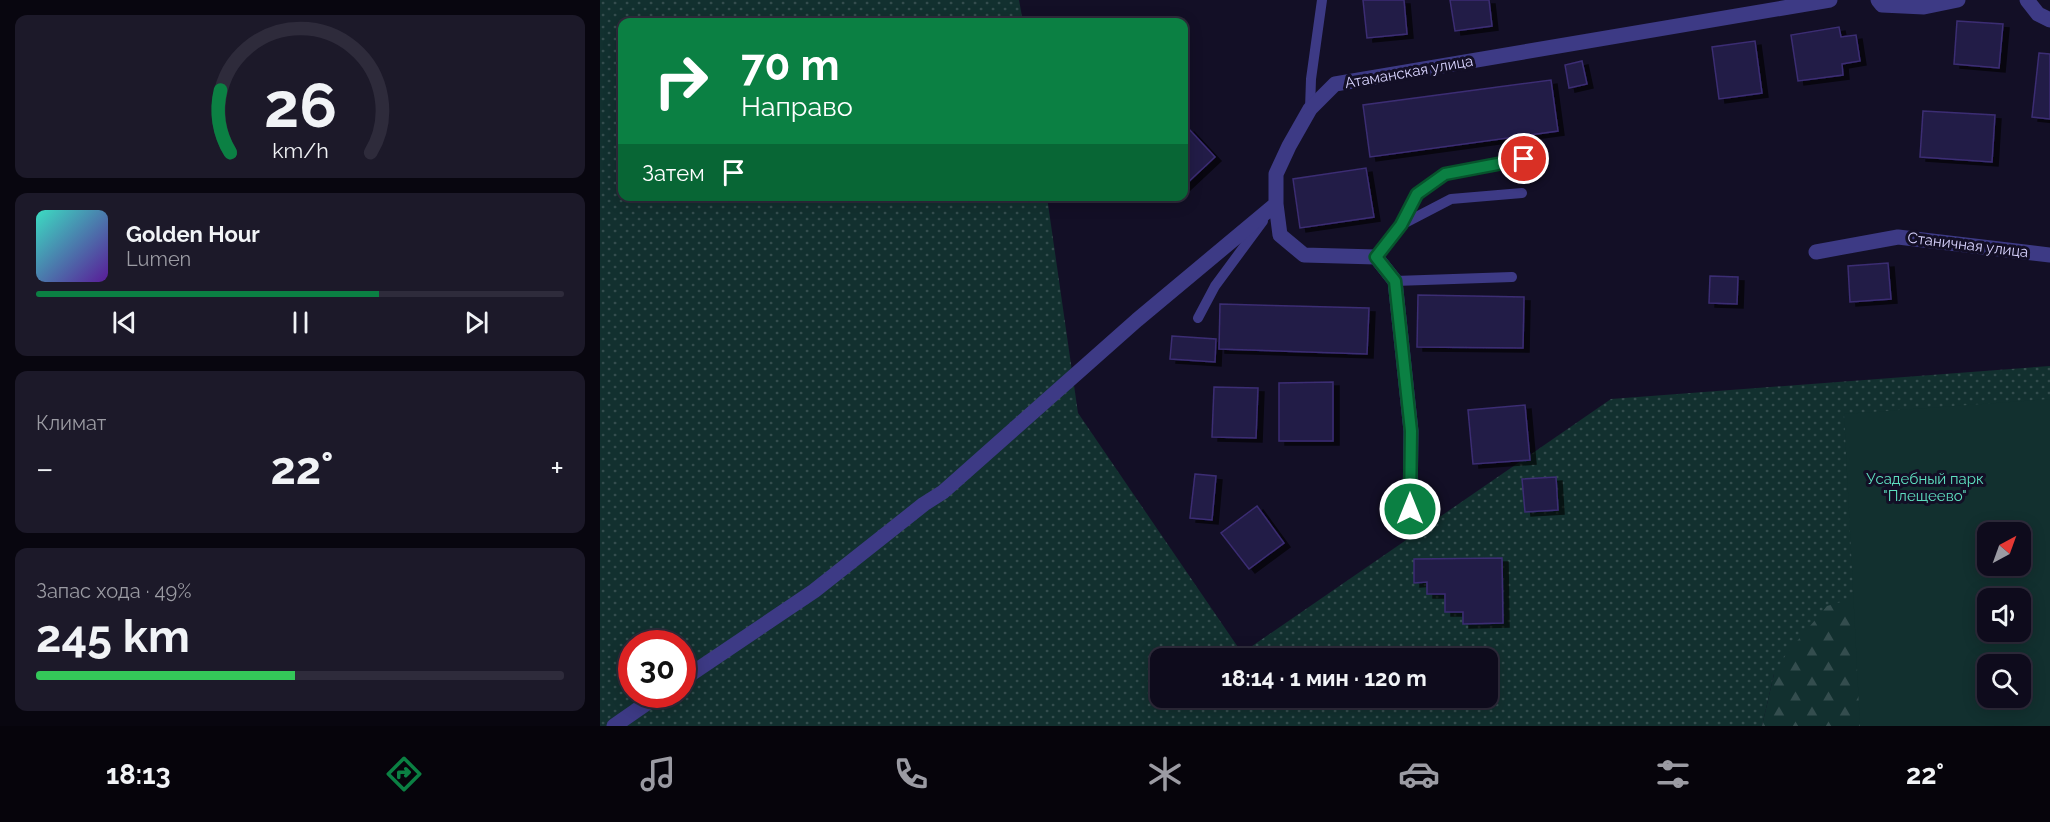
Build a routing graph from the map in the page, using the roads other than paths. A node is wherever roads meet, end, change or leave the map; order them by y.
1 (1322, 0) edge
2 (1830, 0) edge
3 (1878, 0) edge
4 (1958, 0) edge
5 (2027, 0) edge
6 (2050, 20) edge
7 (1310, 109) junction
8 (1524, 159) dead end
9 (1522, 193) dead end
10 (1276, 204) junction
11 (1401, 225) junction
12 (1816, 252) dead end
13 (2050, 255) edge
14 (1376, 257) junction
15 (1512, 277) dead end
16 (1395, 281) junction
17 (1198, 318) dead end
18 (1410, 509) dead end
19 (696, 671) edge
20 (640, 708) edge
21 (614, 726) edge

1 - 7 lane
2 - 7 street, Атаманская улица
3 - 4 street
5 - 6 street
7 - 10 street, Атаманская улица
8 - 11 lane
9 - 11 lane
10 - 14 street, Атаманская улица
10 - 17 lane
10 - 19 street
11 - 14 lane
12 - 13 street, Станичная улица
14 - 16 street
15 - 16 lane
16 - 18 street
20 - 21 street

